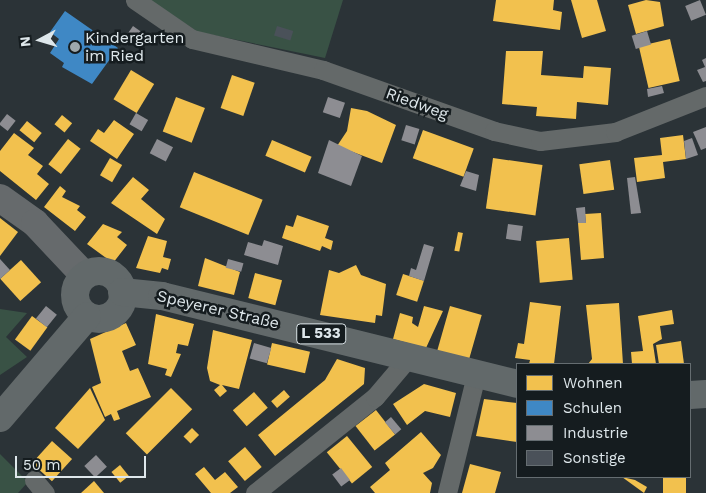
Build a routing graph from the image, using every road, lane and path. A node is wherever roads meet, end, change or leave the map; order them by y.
1 (135, 0) edge
2 (706, 96) edge
3 (0, 198) edge
4 (84, 275) junction
5 (122, 292) junction
6 (87, 316) junction
7 (408, 358) junction
8 (476, 375) junction
9 (516, 384) edge
10 (706, 394) edge
11 (691, 395) edge
12 (0, 418) edge
13 (255, 493) edge
14 (447, 493) edge

1 - 2 street, Riedweg
3 - 4 main road
4 - 5 main road
4 - 6 main road
5 - 6 main road
5 - 7 main road, Speyerer Straße / L 533
6 - 12 main road
7 - 8 main road, Speyerer Straße / L 533
7 - 13 street
8 - 9 main road, Speyerer Straße / L 533
8 - 14 street
10 - 11 main road

